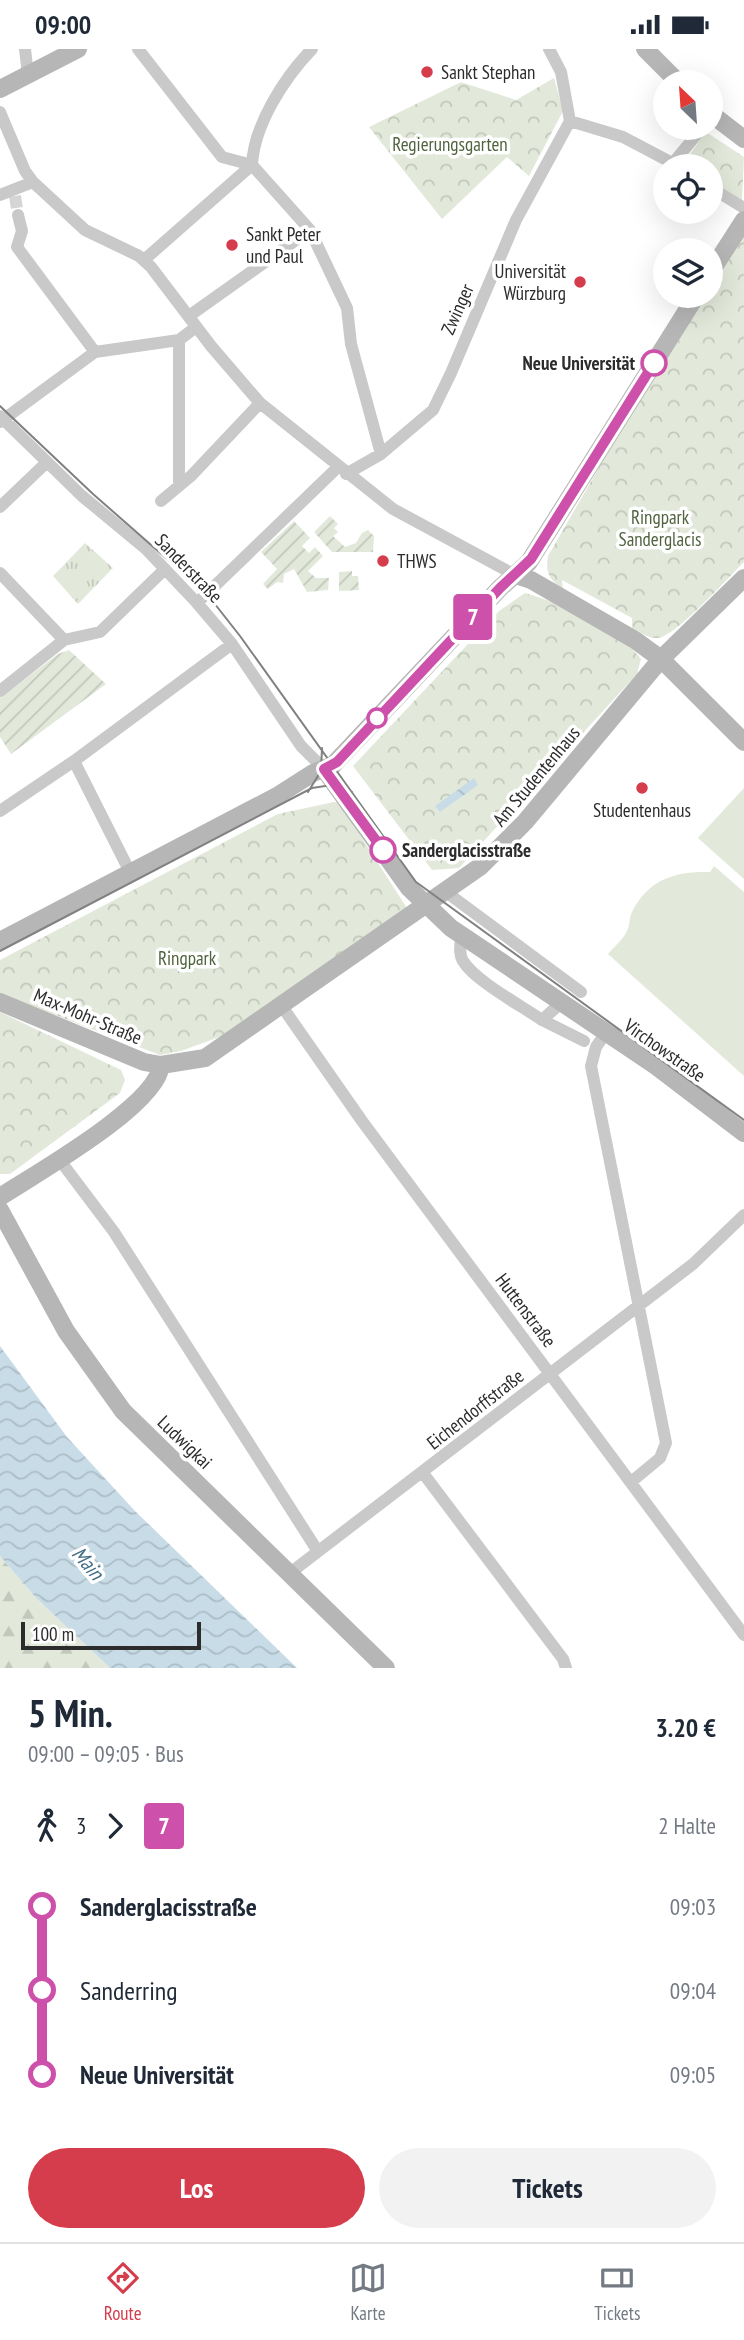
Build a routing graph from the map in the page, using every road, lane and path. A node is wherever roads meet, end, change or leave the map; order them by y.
1 (25, 49) edge
2 (78, 49) edge
3 (138, 49) edge
4 (312, 49) edge
5 (549, 49) edge
6 (645, 49) edge
7 (666, 70) edge
8 (28, 75) junction
9 (0, 89) edge
10 (0, 112) edge
11 (570, 121) junction
12 (723, 126) edge
13 (744, 139) edge
14 (655, 154) edge
15 (251, 165) junction
16 (33, 182) junction
17 (0, 195) edge
18 (723, 195) edge
19 (744, 208) edge
20 (18, 215) tunnel mouth
21 (744, 220) edge
22 (310, 230) junction
23 (723, 253) edge
24 (144, 260) junction
25 (688, 308) edge
26 (192, 322) junction
27 (179, 340) junction
28 (95, 352) junction
29 (260, 403) junction
30 (1, 419) edge
31 (381, 454) junction
32 (46, 463) junction
33 (342, 471) junction
34 (179, 482) junction
35 (161, 501) dead end
36 (0, 507) edge
37 (165, 569) junction
38 (0, 573) edge
39 (515, 575) junction
40 (744, 577) edge
41 (197, 603) junction
42 (64, 640) junction
43 (232, 644) junction
44 (661, 659) junction
45 (0, 691) edge
46 (744, 742) edge
47 (74, 761) junction
48 (324, 769) junction
49 (0, 811) edge
50 (130, 873) junction
51 (446, 892) junction
52 (428, 905) junction
53 (461, 935) junction
54 (0, 941) edge
55 (581, 992) dead end
56 (0, 1002) edge
57 (561, 1003) junction
58 (281, 1005) junction
59 (542, 1020) junction
60 (605, 1034) junction
61 (584, 1041) dead end
62 (161, 1065) junction
63 (744, 1133) edge
64 (59, 1159) junction
65 (0, 1197) edge
66 (0, 1210) edge
67 (744, 1215) edge
68 (638, 1306) junction
69 (550, 1374) junction
70 (423, 1473) junction
71 (631, 1482) junction
72 (317, 1550) junction
73 (290, 1573) junction
74 (744, 1635) edge
75 (386, 1668) edge
76 (567, 1668) edge

1 - 8 street
2 - 8 street
3 - 15 street
4 - 15 street
5 - 11 street
6 - 7 street
8 - 9 street
10 - 16 street
11 - 14 street
11 - 31 street, Zwinger
12 - 13 street
15 - 22 street
15 - 24 street
16 - 17 street
16 - 24 street
18 - 19 street
20 - 28 street
21 - 23 street
22 - 26 street
22 - 31 street
24 - 26 street
25 - 39 street
26 - 27 street
26 - 29 street
27 - 28 street
27 - 34 street
28 - 30 street
29 - 33 street
29 - 34 street
30 - 32 street, Sanderstraße
31 - 33 street, Zwinger
32 - 36 street
32 - 37 street, Sanderstraße
33 - 39 street
33 - 41 street, Zwinger
34 - 35 street
37 - 41 street, Sanderstraße
37 - 42 street
38 - 42 street
39 - 44 street
39 - 48 street
40 - 44 street, Am Studentenhaus
41 - 43 street, Sanderstraße
42 - 45 street
43 - 47 street
43 - 48 street, Sanderstraße
44 - 46 street
44 - 51 street, Am Studentenhaus
47 - 49 street
47 - 50 street
48 - 50 street
48 - 52 street, Virchowstraße
50 - 54 street
51 - 52 street, Am Studentenhaus
51 - 55 street
52 - 53 street, Virchowstraße
52 - 58 street
53 - 57 street, Virchowstraße
53 - 59 street
56 - 62 street, Max-Mohr-Straße
57 - 59 street
57 - 60 street, Virchowstraße
58 - 62 street
58 - 69 street, Huttenstraße
59 - 61 street
60 - 63 street, Virchowstraße
60 - 68 street
62 - 64 street
64 - 65 street
64 - 72 street
66 - 73 street, Ludwigkai
67 - 68 street, Eichendorffstraße
68 - 69 street, Eichendorffstraße
68 - 71 street
69 - 70 street, Eichendorffstraße
69 - 71 street, Huttenstraße
70 - 72 street, Eichendorffstraße
70 - 76 street
71 - 74 street, Huttenstraße
72 - 73 street, Eichendorffstraße
73 - 75 street, Ludwigkai

